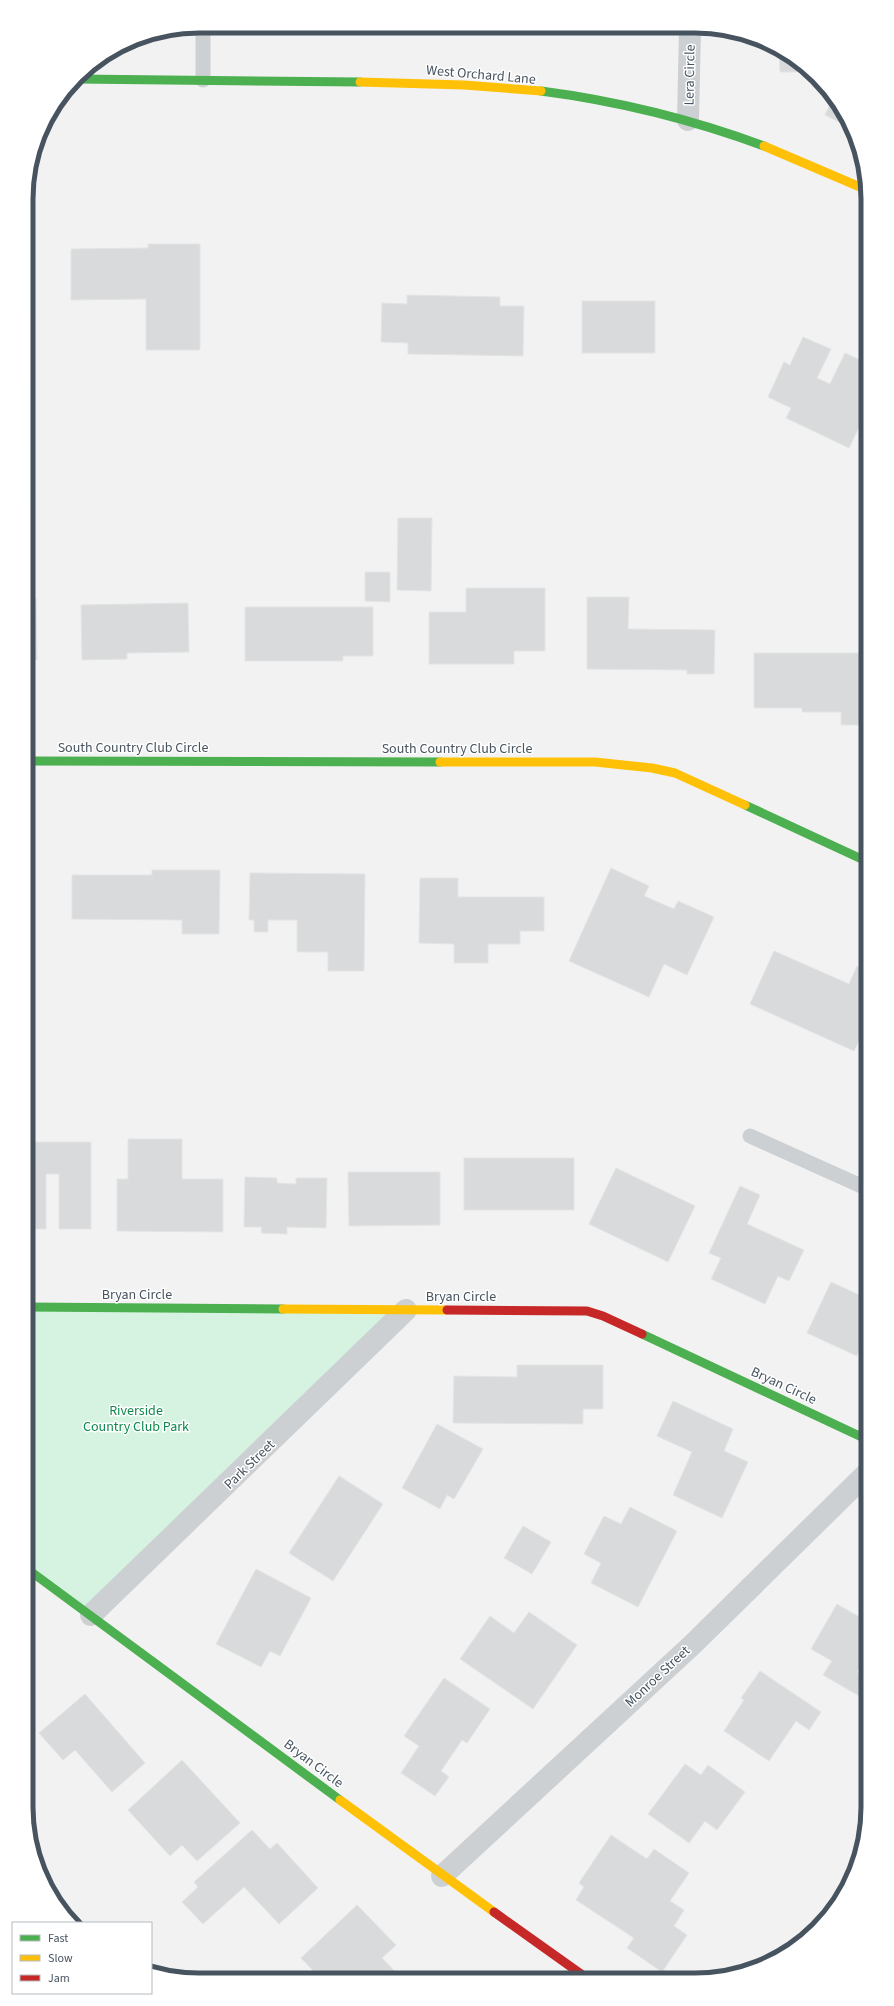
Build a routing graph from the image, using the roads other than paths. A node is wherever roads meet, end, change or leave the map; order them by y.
1 (203, 33) edge
2 (690, 33) edge
3 (85, 79) edge
4 (203, 80) junction
5 (688, 120) junction
6 (861, 187) edge
7 (33, 761) edge
8 (861, 859) edge
9 (750, 1136) dead end
10 (861, 1186) edge
11 (33, 1307) edge
12 (406, 1310) junction
13 (861, 1437) edge
14 (861, 1479) edge
15 (33, 1573) edge
16 (91, 1615) junction
17 (442, 1876) junction
18 (579, 1973) edge

1 - 4 lane
2 - 5 street, Lera Circle
3 - 4 street, West Orchard Lane
4 - 5 street, West Orchard Lane
5 - 6 street, West Orchard Lane
7 - 8 street, South Country Club Circle
9 - 10 lane
11 - 12 street, Bryan Circle
12 - 13 street, Bryan Circle
12 - 16 street, Park Street
14 - 17 street, Monroe Street
15 - 16 street, Bryan Circle
16 - 17 street, Bryan Circle
17 - 18 street, Bryan Circle

